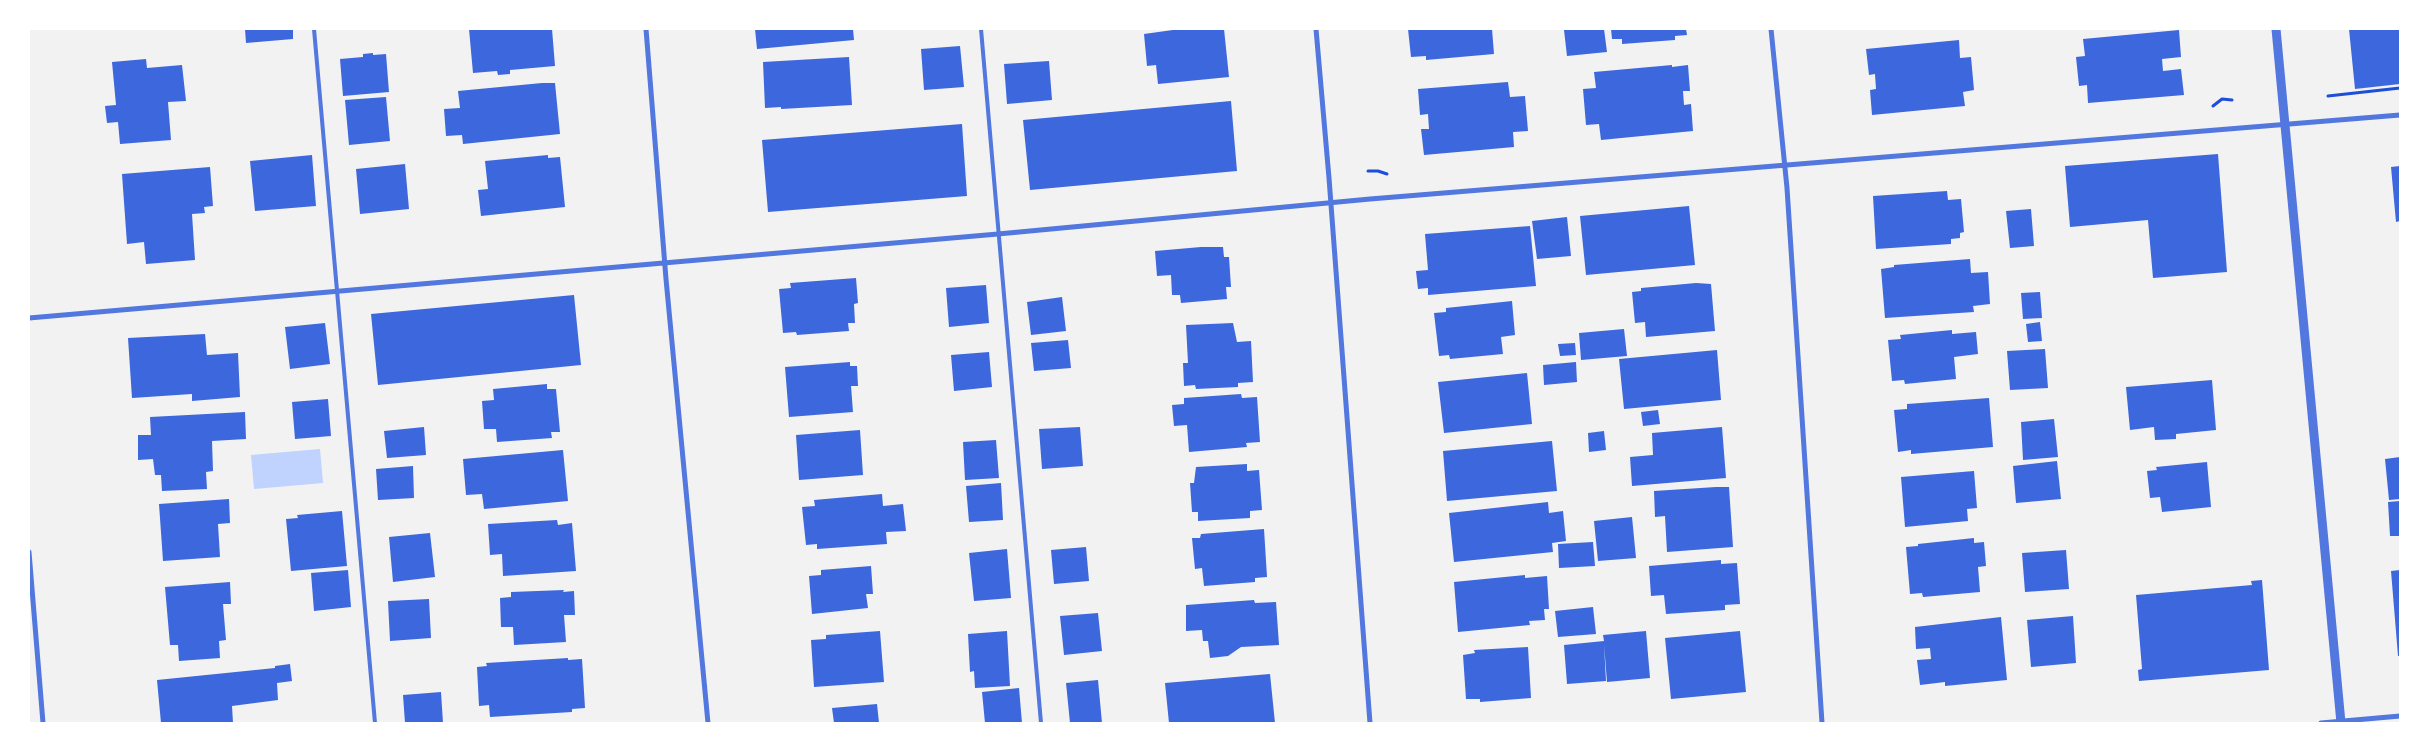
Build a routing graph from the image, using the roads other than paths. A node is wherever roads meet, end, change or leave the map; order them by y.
1 (314, 29) edge
2 (646, 29) edge
3 (981, 29) edge
4 (1316, 29) edge
5 (1771, 29) edge
6 (2276, 29) edge
7 (2400, 115) edge
8 (2285, 123) junction
9 (1785, 165) junction
10 (1331, 202) junction
11 (998, 234) junction
12 (664, 263) junction
13 (338, 291) junction
14 (29, 318) edge
15 (29, 552) edge
16 (2400, 716) edge
17 (2340, 722) edge
18 (43, 723) edge
19 (375, 723) edge
20 (708, 723) edge
21 (1041, 723) edge
22 (1370, 723) edge
23 (1822, 723) edge
24 (2321, 723) edge

1 - 13 lane
2 - 12 street
3 - 11 lane
4 - 10 street
5 - 9 street
6 - 8 street
7 - 8 street
8 - 9 street
8 - 17 street
9 - 10 street
9 - 23 street
10 - 11 street
10 - 22 street
11 - 12 street
11 - 21 lane
12 - 13 street
12 - 20 street
13 - 14 street
13 - 19 lane
15 - 18 street
16 - 17 street
17 - 24 street

